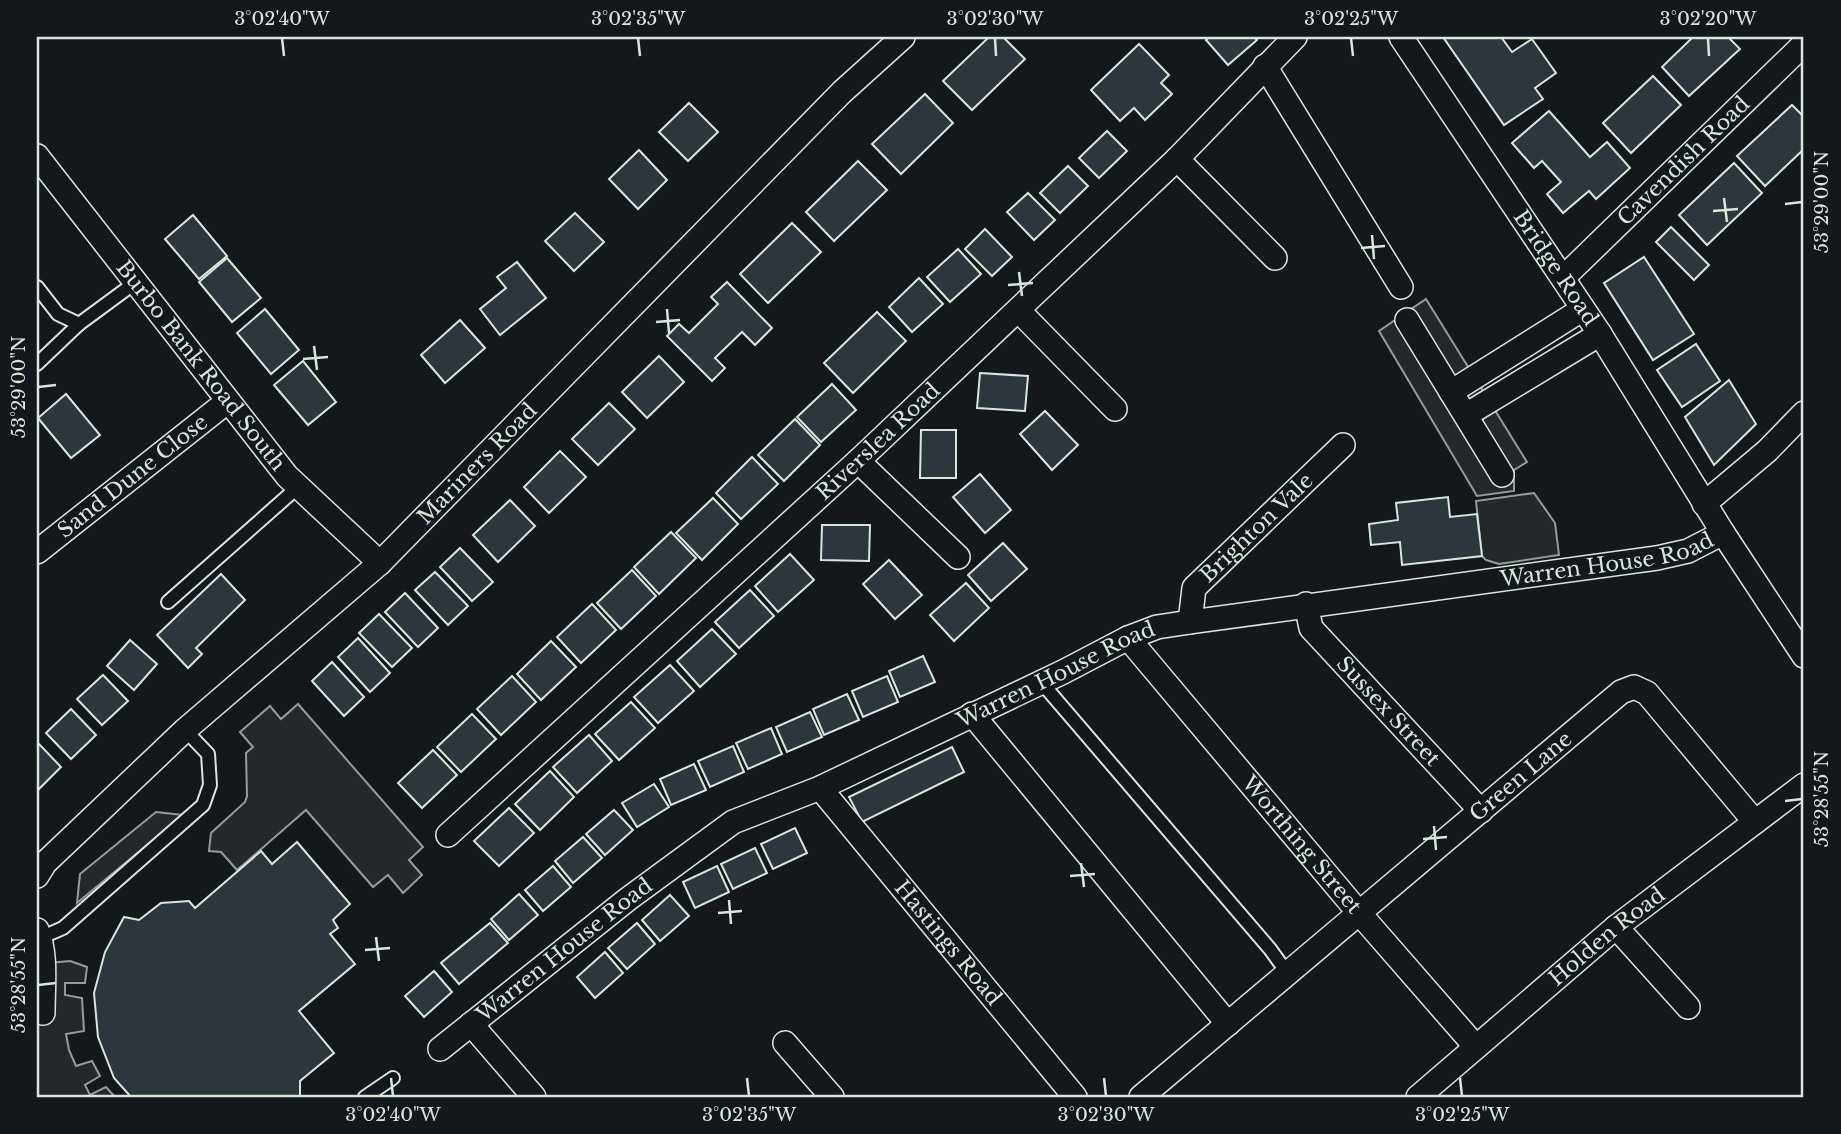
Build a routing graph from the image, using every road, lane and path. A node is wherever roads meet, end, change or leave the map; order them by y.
1 (903, 37) edge
2 (1295, 37) edge
3 (1401, 37) edge
4 (1804, 44) edge
5 (1265, 66) junction
6 (37, 156) edge
7 (1177, 159) junction
8 (1275, 258) dead end
9 (1563, 278) junction
10 (136, 282) junction
11 (37, 287) edge
12 (1402, 287) dead end
13 (1583, 309) junction
14 (1018, 310) junction
15 (1407, 320) dead end
16 (79, 324) junction
17 (1600, 334) junction
18 (37, 364) edge
19 (1451, 392) junction
20 (228, 401) junction
21 (1115, 409) dead end
22 (1804, 413) edge
23 (1466, 415) junction
24 (1343, 445) dead end
25 (858, 461) junction
26 (1502, 475) dead end
27 (298, 486) junction
28 (1704, 504) junction
29 (1723, 534) junction
30 (37, 552) edge
31 (958, 557) dead end
32 (380, 563) junction
33 (168, 602) dead end
34 (1306, 604) junction
35 (1190, 622) junction
36 (1128, 638) junction
37 (1804, 656) edge
38 (1041, 682) junction
39 (972, 714) junction
40 (185, 730) junction
41 (1804, 785) edge
42 (820, 788) junction
43 (1481, 811) junction
44 (1755, 822) junction
45 (448, 835) dead end
46 (37, 876) edge
47 (1360, 914) junction
48 (1616, 927) junction
49 (38, 934) edge
50 (1288, 974) junction
51 (1688, 1007) dead end
52 (40, 1019) edge
53 (471, 1024) junction
54 (1228, 1024) junction
55 (785, 1043) dead end
56 (1476, 1047) junction
57 (440, 1049) dead end
58 (393, 1078) dead end
59 (365, 1097) edge
60 (534, 1097) edge
61 (832, 1097) edge
62 (1075, 1097) edge
63 (1141, 1097) edge
64 (1418, 1097) edge

1 - 32 street, Mariners Road
2 - 5 street, Riverslea Road
3 - 9 street, Bridge Road
4 - 9 street, Cavendish Road
5 - 7 street, Riverslea Road
5 - 12 street
6 - 10 street, Burbo Bank Road South
7 - 8 street
7 - 14 street, Riverslea Road
9 - 13 street, Bridge Road
10 - 16 lane
10 - 20 street, Burbo Bank Road South
11 - 16 lane
13 - 17 street, Bridge Road
13 - 19 street
14 - 21 street
14 - 25 street, Riverslea Road
15 - 19 street
16 - 18 lane
17 - 23 street
17 - 28 street, Bridge Road
19 - 23 street
20 - 27 street, Burbo Bank Road South
20 - 30 street, Sand Dune Close
22 - 28 street
23 - 26 street
24 - 35 street, Brighton Vale
25 - 31 street
25 - 45 street, Riverslea Road
27 - 32 street, Burbo Bank Road South
27 - 33 lane
28 - 29 street, Bridge Road
29 - 34 street, Warren House Road
29 - 37 street, Bridge Road
32 - 40 street, Mariners Road
34 - 35 street, Warren House Road
34 - 43 street, Sussex Street
35 - 36 street, Warren House Road
36 - 38 street, Warren House Road
36 - 47 street, Worthing Street
38 - 39 street, Warren House Road
38 - 50 lane
39 - 42 street, Warren House Road
39 - 54 street
40 - 46 street, Mariners Road
40 - 49 lane
41 - 44 street, Holden Road
42 - 53 street, Warren House Road
42 - 62 street, Hastings Road
43 - 44 street, Green Lane
43 - 47 street, Green Lane
44 - 48 street, Holden Road
47 - 50 street, Green Lane
47 - 56 street, Worthing Street
48 - 51 street
48 - 56 street, Holden Road
49 - 52 street
50 - 54 street, Green Lane
53 - 57 street, Warren House Road
53 - 60 street
54 - 63 street, Green Lane
55 - 61 street
56 - 64 street, Holden Road
58 - 59 lane

